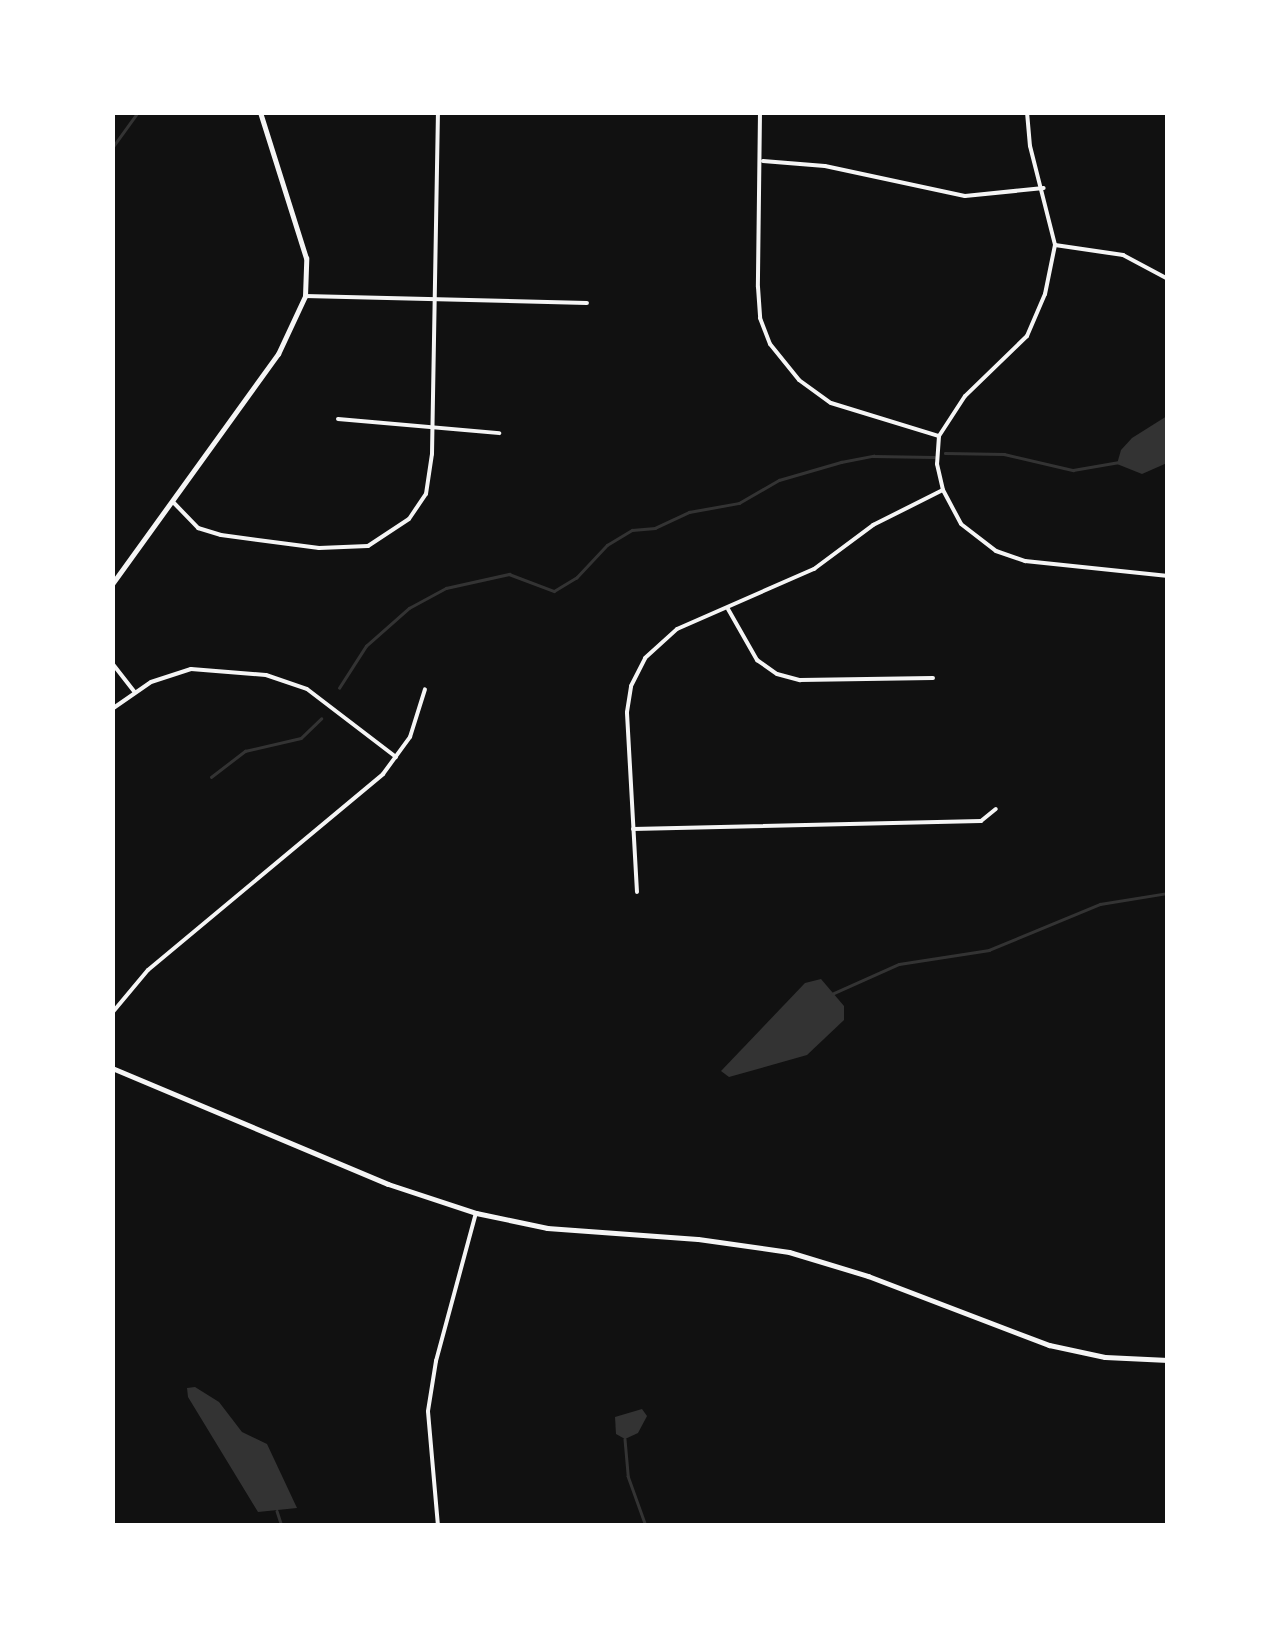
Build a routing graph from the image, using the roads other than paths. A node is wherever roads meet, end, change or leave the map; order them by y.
1 (260, 112) edge
2 (438, 112) edge
3 (760, 112) edge
4 (1026, 112) edge
5 (761, 161) junction
6 (1044, 188) junction
7 (1055, 246) junction
8 (1168, 279) edge
9 (305, 296) junction
10 (434, 299) junction
11 (587, 303) dead end
12 (338, 419) dead end
13 (433, 427) junction
14 (499, 433) dead end
15 (939, 436) junction
16 (942, 490) junction
17 (174, 503) junction
18 (1168, 576) edge
19 (112, 584) edge
20 (728, 609) junction
21 (112, 663) edge
22 (933, 678) dead end
23 (425, 690) dead end
24 (135, 692) junction
25 (112, 709) edge
26 (397, 758) junction
27 (996, 809) dead end
28 (633, 829) junction
29 (637, 892) dead end
30 (112, 1012) edge
31 (112, 1068) edge
32 (476, 1213) junction
33 (1168, 1360) edge
34 (438, 1526) edge

1 - 9 street
2 - 10 street
3 - 5 street
4 - 6 street
5 - 6 street
5 - 15 street
6 - 7 street
7 - 8 street
7 - 15 street
9 - 10 street
9 - 17 street
10 - 11 street
10 - 13 street
12 - 13 street
13 - 14 street
13 - 17 street
15 - 16 street
16 - 18 street
16 - 20 street
17 - 19 street
20 - 22 street
20 - 28 street
21 - 24 street
23 - 26 street
24 - 25 street
24 - 26 street
26 - 30 street
27 - 28 street
28 - 29 street
31 - 32 street
32 - 33 street
32 - 34 street

